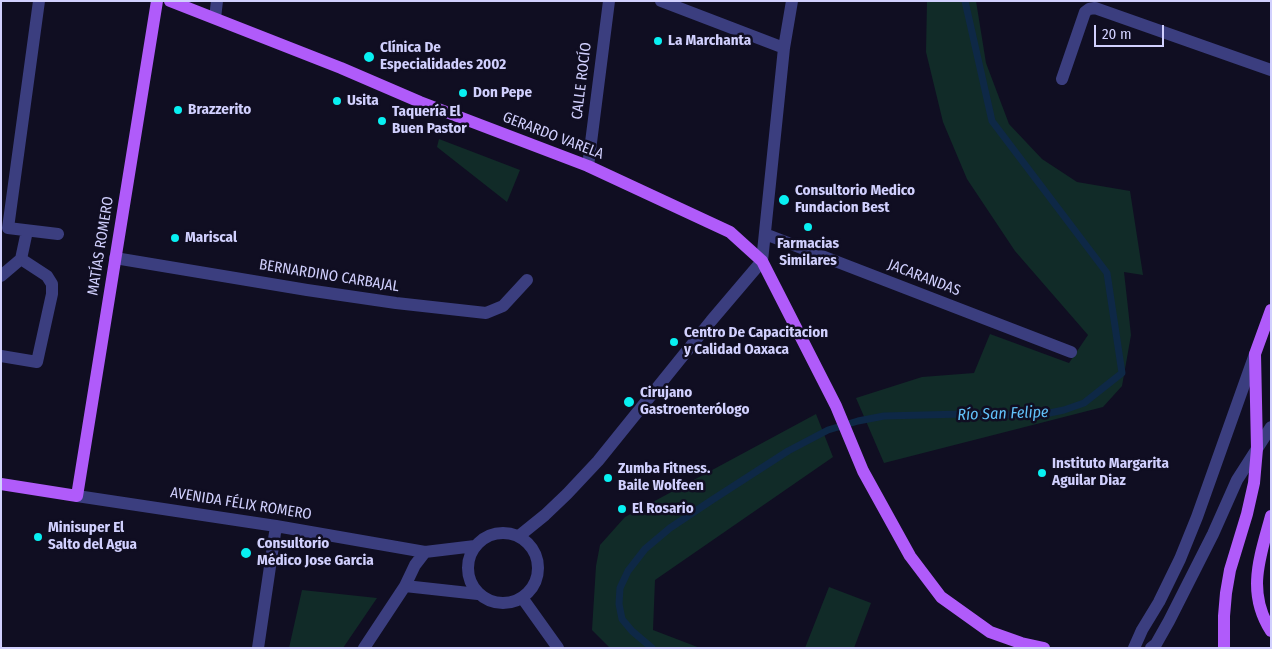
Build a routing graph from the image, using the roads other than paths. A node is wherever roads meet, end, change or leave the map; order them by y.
1 (39, 1) edge
2 (157, 1) edge
3 (170, 1) edge
4 (218, 1) edge
5 (609, 1) edge
6 (661, 1) edge
7 (792, 1) edge
8 (215, 18) junction
9 (784, 48) junction
10 (1271, 70) edge
11 (1062, 79) dead end
12 (588, 166) junction
13 (27, 231) junction
14 (58, 234) dead end
15 (765, 234) junction
16 (115, 258) junction
17 (22, 259) junction
18 (762, 261) junction
19 (1, 276) edge
20 (527, 280) dead end
21 (1271, 310) edge
22 (1071, 352) dead end
23 (1255, 354) junction
24 (1, 356) edge
25 (1271, 427) edge
26 (1257, 449) junction
27 (1, 484) edge
28 (77, 496) junction
29 (1271, 516) edge
30 (276, 526) junction
31 (519, 536) junction
32 (475, 546) junction
33 (425, 552) junction
34 (405, 586) junction
35 (478, 594) junction
36 (522, 598) junction
37 (1271, 632) edge
38 (258, 648) edge
39 (364, 648) edge
40 (558, 648) edge
41 (1044, 648) edge
42 (1134, 648) edge
43 (1151, 648) edge
44 (1224, 648) edge

1 - 13 street
2 - 16 main road, MATÍAS ROMERO
3 - 8 main road, GERARDO VARELA
4 - 8 street
5 - 12 street, CALLE ROCÍO
6 - 9 street
7 - 9 street
8 - 12 main road, GERARDO VARELA
9 - 15 street
10 - 11 street
12 - 18 main road, GERARDO VARELA
13 - 14 street
13 - 17 street
15 - 18 street
15 - 22 street, JACARANDAS
16 - 20 street, BERNARDINO CARBAJAL
16 - 28 main road, MATÍAS ROMERO
17 - 19 street
17 - 24 street
18 - 31 street
18 - 41 main road, GERARDO VARELA
21 - 23 main road
23 - 26 main road
23 - 42 street
25 - 26 street
26 - 43 street
26 - 44 main road
27 - 28 main road, AVENIDA FÉLIX ROMERO
28 - 30 street, AVENIDA FÉLIX ROMERO
29 - 37 main road
30 - 33 street, AVENIDA FÉLIX ROMERO
30 - 38 street
31 - 32 street
31 - 36 street
32 - 33 street, AVENIDA FÉLIX ROMERO
32 - 35 street
33 - 34 street
34 - 35 street
34 - 39 street
35 - 36 street
36 - 40 street

